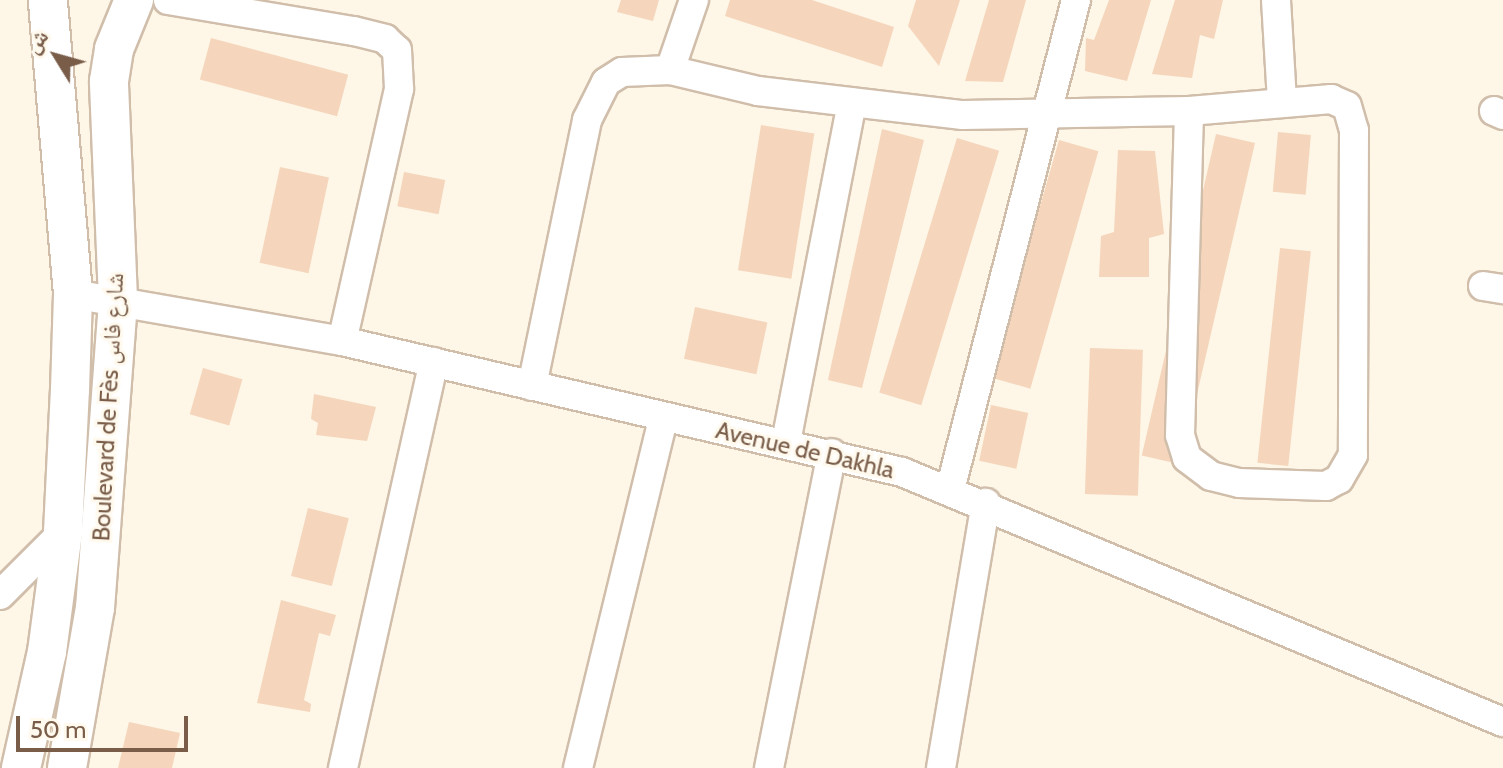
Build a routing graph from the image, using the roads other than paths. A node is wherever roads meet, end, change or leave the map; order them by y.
1 (48, 0) edge
2 (134, 0) edge
3 (168, 0) edge
4 (694, 0) edge
5 (1076, 0) edge
6 (1276, 0) edge
7 (670, 70) junction
8 (852, 102) junction
9 (1282, 102) junction
10 (1189, 111) junction
11 (1046, 114) junction
12 (73, 294) junction
13 (118, 299) junction
14 (342, 341) junction
15 (434, 362) junction
16 (532, 386) junction
17 (663, 419) junction
18 (786, 442) junction
19 (832, 453) junction
20 (950, 490) junction
21 (986, 503) junction
22 (63, 532) junction
23 (0, 595) edge
24 (1503, 722) edge
25 (21, 768) edge
26 (67, 768) edge
27 (343, 768) edge
28 (578, 768) edge
29 (769, 768) edge
30 (941, 768) edge

1 - 12 main road, Boulevard de Fès شارع فاس
2 - 13 main road, Boulevard de Fès شارع فاس
3 - 14 street
4 - 7 street
5 - 11 street
6 - 9 street
7 - 8 street
7 - 16 street
8 - 11 street
8 - 18 street
9 - 10 street
9 - 10 street
10 - 11 street
11 - 20 street
12 - 13 street, Avenue de Dakhla
12 - 22 main road, Boulevard de Fès شارع فاس
13 - 14 street, Avenue de Dakhla
13 - 26 main road, Boulevard de Fès شارع فاس
14 - 15 street, Avenue de Dakhla
15 - 16 street, Avenue de Dakhla
15 - 27 street
16 - 17 street, Avenue de Dakhla
17 - 18 street, Avenue de Dakhla
17 - 28 street
18 - 19 street, Avenue de Dakhla
19 - 20 street, Avenue de Dakhla
19 - 29 street
20 - 21 street, Avenue de Dakhla
21 - 24 street, Avenue de Dakhla
21 - 30 street
22 - 23 street
22 - 25 main road, Boulevard de Fès شارع فاس

